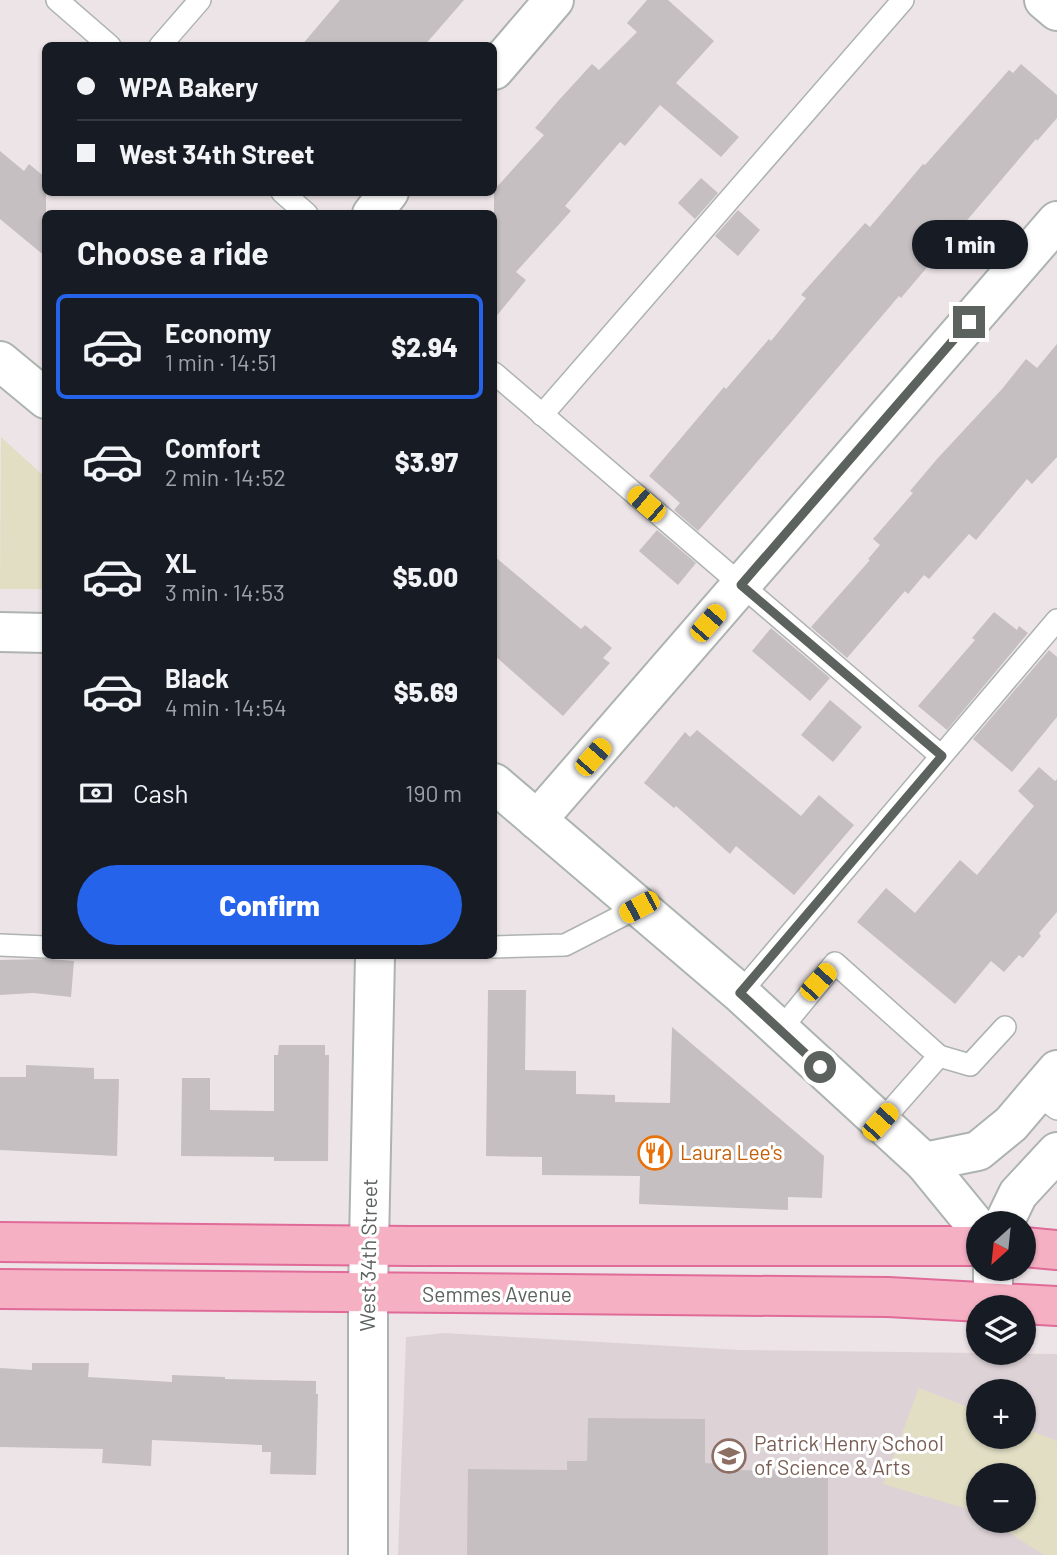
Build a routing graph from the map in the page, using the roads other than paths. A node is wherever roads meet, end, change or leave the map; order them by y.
1 (57, 0) edge
2 (200, 0) edge
3 (554, 0) edge
4 (902, 0) edge
5 (1044, 0) edge
6 (1057, 11) edge
7 (105, 42) edge
8 (163, 42) edge
9 (497, 67) edge
10 (287, 196) edge
11 (387, 196) edge
12 (302, 210) edge
13 (375, 210) edge
14 (1057, 221) edge
15 (1, 362) edge
16 (497, 376) edge
17 (42, 396) edge
18 (542, 415) junction
19 (741, 585) junction
20 (1057, 620) edge
21 (0, 632) edge
22 (42, 633) edge
23 (942, 756) junction
24 (497, 786) edge
25 (537, 820) junction
26 (639, 907) junction
27 (0, 945) edge
28 (42, 947) edge
29 (497, 947) edge
30 (374, 959) edge
31 (740, 993) junction
32 (1005, 1027) dead end
33 (780, 1030) junction
34 (939, 1056) junction
35 (1050, 1091) edge
36 (880, 1122) junction
37 (1057, 1152) edge
38 (924, 1162) junction
39 (1010, 1211) edge
40 (966, 1213) edge
41 (0, 1242) edge
42 (369, 1245) junction
43 (966, 1246) edge
44 (1036, 1248) edge
45 (1057, 1250) edge
46 (993, 1286) edge
47 (0, 1289) edge
48 (368, 1292) junction
49 (1057, 1306) edge
50 (368, 1555) edge

1 - 7 lane
2 - 8 lane
3 - 9 street
4 - 18 lane
5 - 6 street
10 - 12 lane
11 - 13 street
14 - 19 street
15 - 17 street
16 - 18 lane
18 - 19 lane
19 - 23 lane
19 - 25 street
20 - 23 lane
21 - 22 street
23 - 31 lane
24 - 25 street
25 - 26 street
26 - 29 lane
26 - 31 street
27 - 28 lane
30 - 42 street, West 34th Street
31 - 33 street
32 - 34 lane
33 - 34 lane
33 - 36 street
34 - 36 lane
35 - 38 street
36 - 38 street
37 - 39 street
38 - 40 street
41 - 42 main road
42 - 43 main road
42 - 48 street, West 34th Street
44 - 45 main road
46 - 48 main road, Semmes Avenue
46 - 49 main road, Semmes Avenue
47 - 48 main road, Semmes Avenue
48 - 50 street, West 34th Street

